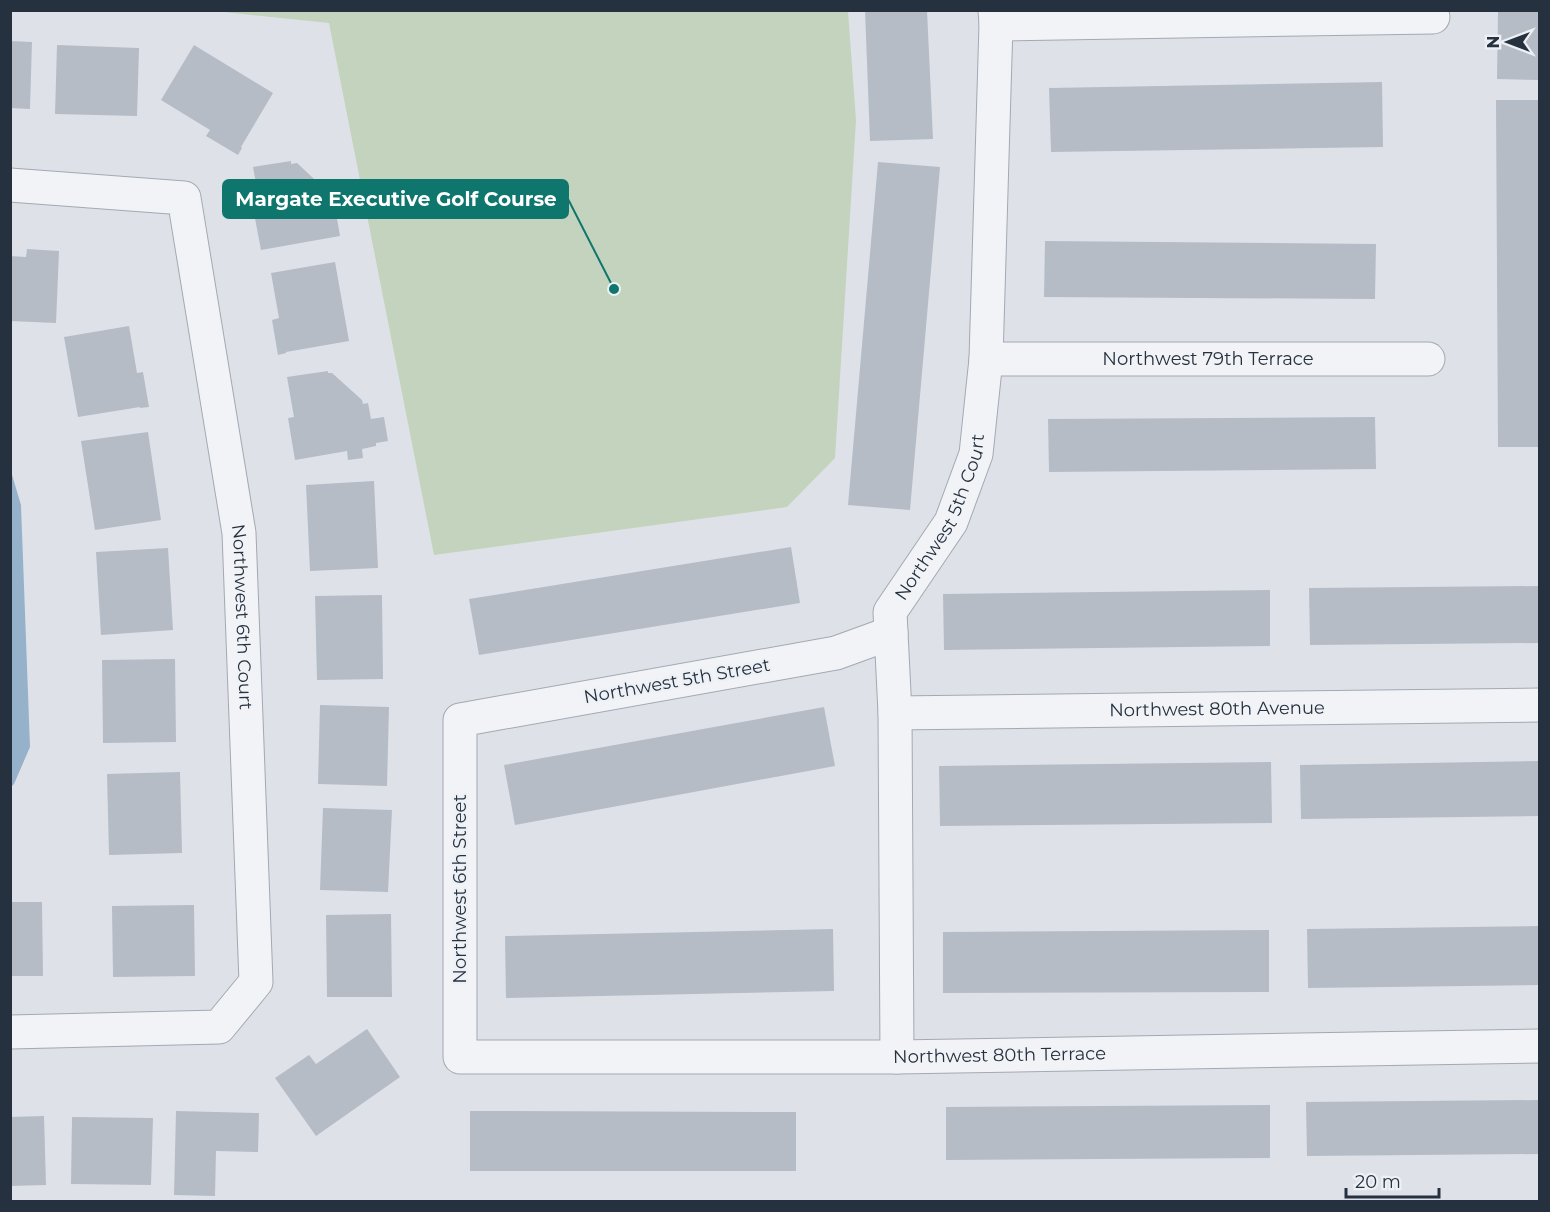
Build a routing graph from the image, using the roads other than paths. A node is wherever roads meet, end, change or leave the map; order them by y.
1 (996, 17) edge
2 (1433, 17) dead end
3 (10, 185) edge
4 (986, 359) junction
5 (1428, 359) dead end
6 (891, 633) junction
7 (1539, 705) edge
8 (895, 713) junction
9 (460, 720) joint
10 (10, 1032) edge
11 (1539, 1046) edge
12 (460, 1058) joint
13 (897, 1058) junction

1 - 2 street
1 - 4 street, Northwest 5th Court
3 - 10 street, Northwest 6th Court
4 - 5 street, Northwest 79th Terrace
4 - 6 street, Northwest 5th Court
6 - 8 street, Northwest 5th Court
6 - 9 street, Northwest 5th Street
7 - 8 street, Northwest 80th Avenue
8 - 13 street, Northwest 5th Court
9 - 12 street, Northwest 6th Street
11 - 13 street, Northwest 80th Terrace
12 - 13 street, Northwest 80th Terrace

